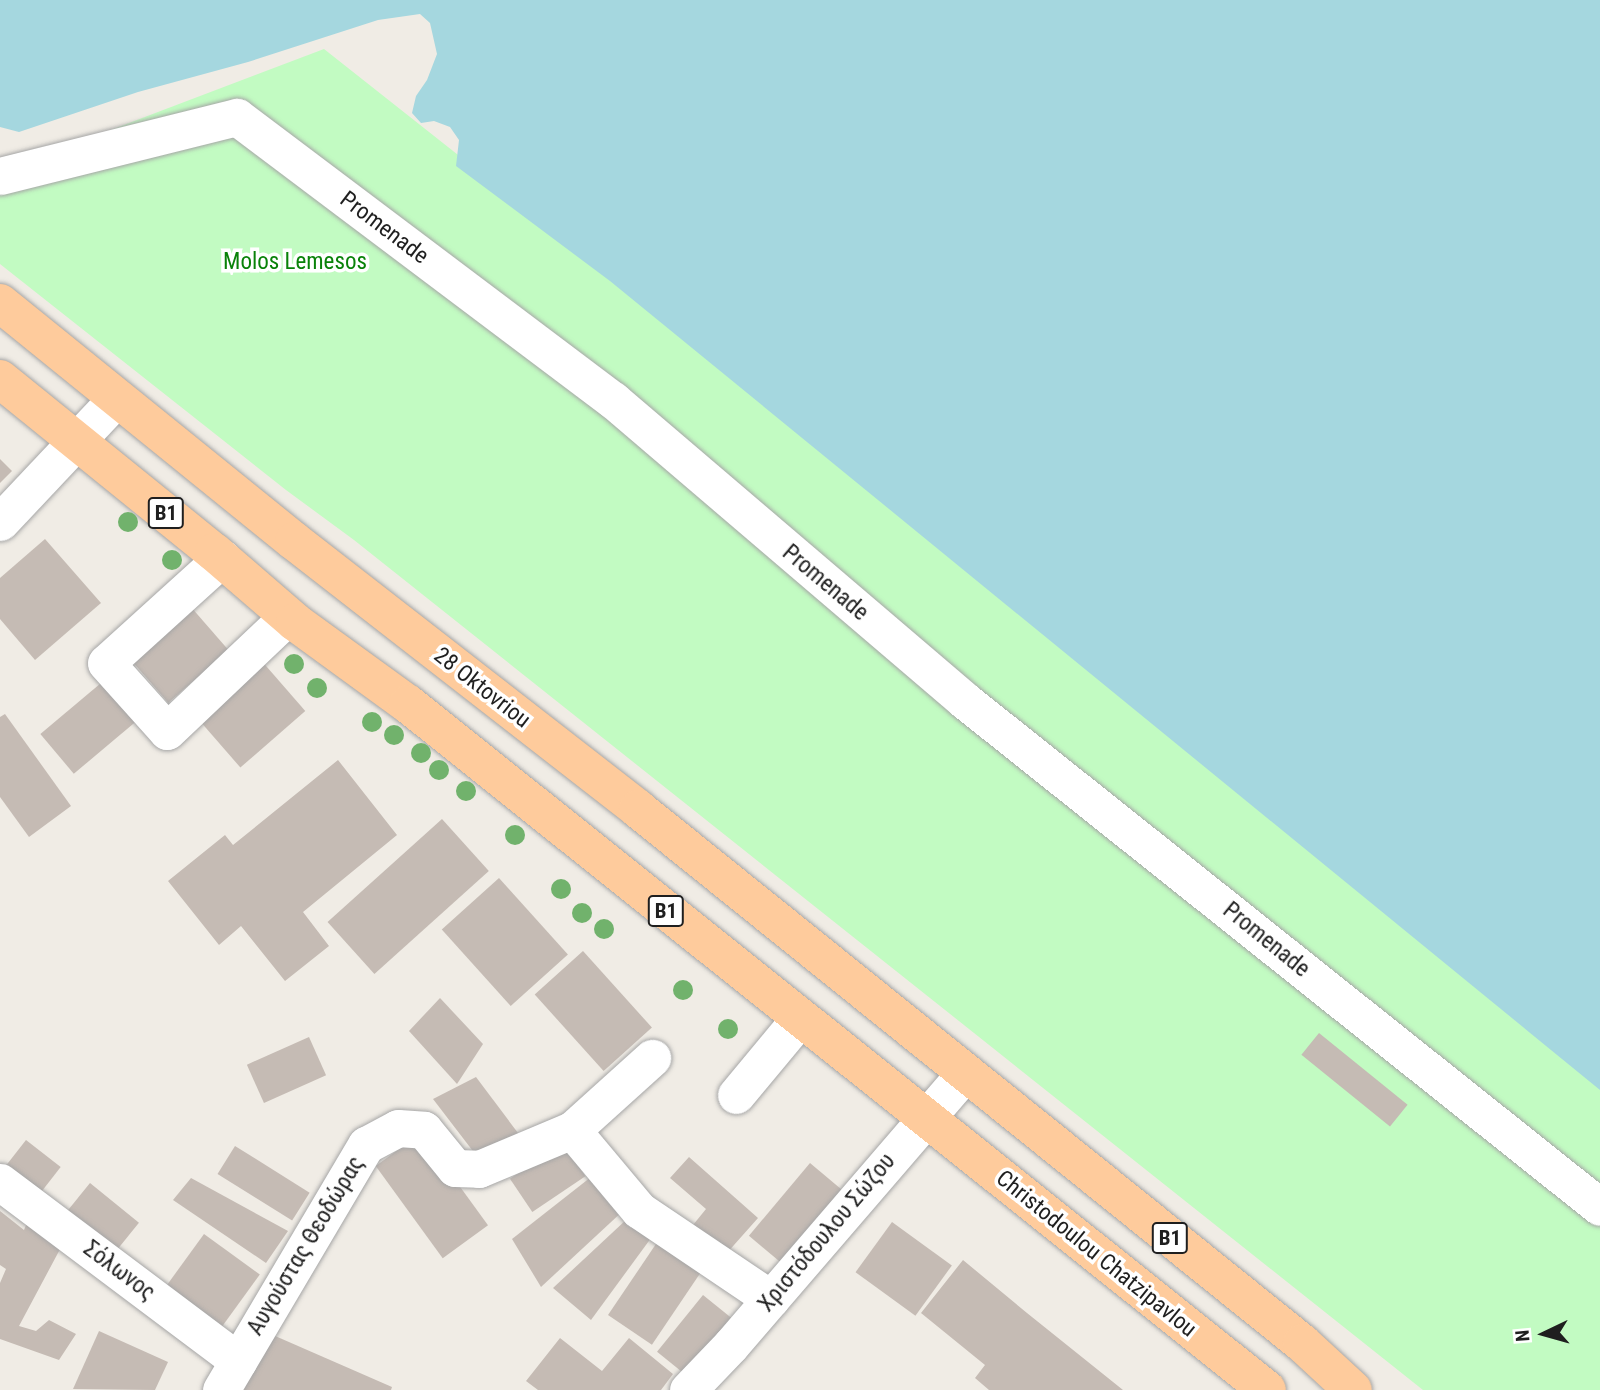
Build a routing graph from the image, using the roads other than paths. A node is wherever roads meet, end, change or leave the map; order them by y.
1 (0, 176) edge
2 (0, 303) edge
3 (0, 379) edge
4 (116, 399) junction
5 (77, 440) junction
6 (0, 522) edge
7 (222, 558) junction
8 (288, 616) junction
9 (800, 1018) junction
10 (652, 1058) dead end
11 (964, 1074) junction
12 (736, 1095) dead end
13 (925, 1117) junction
14 (572, 1130) junction
15 (0, 1182) edge
16 (1600, 1207) edge
17 (771, 1299) junction
18 (229, 1375) edge
19 (688, 1390) edge
20 (1267, 1390) edge
21 (1353, 1390) edge

1 - 16 street, Promenade
2 - 4 main road, 28 Oktovriou / B1
3 - 5 main road, B1
4 - 5 street
4 - 11 main road, 28 Oktovriou / B1
5 - 6 street
5 - 7 main road, B1
7 - 8 main road, B1
7 - 8 street
8 - 9 main road, B1
9 - 12 street
9 - 13 main road, B1
10 - 14 street, Αυγούστας Θεοδώρας
11 - 13 street, Χριστόδουλου Σώζου
11 - 21 main road, B1
13 - 17 street, Χριστόδουλου Σώζου
13 - 20 main road, Christodoulou Chatzipavlou / B1
14 - 17 street
14 - 18 street, Αυγούστας Θεοδώρας
15 - 18 street, Σόλωνος
17 - 19 street, Χριστόδουλου Σώζου

